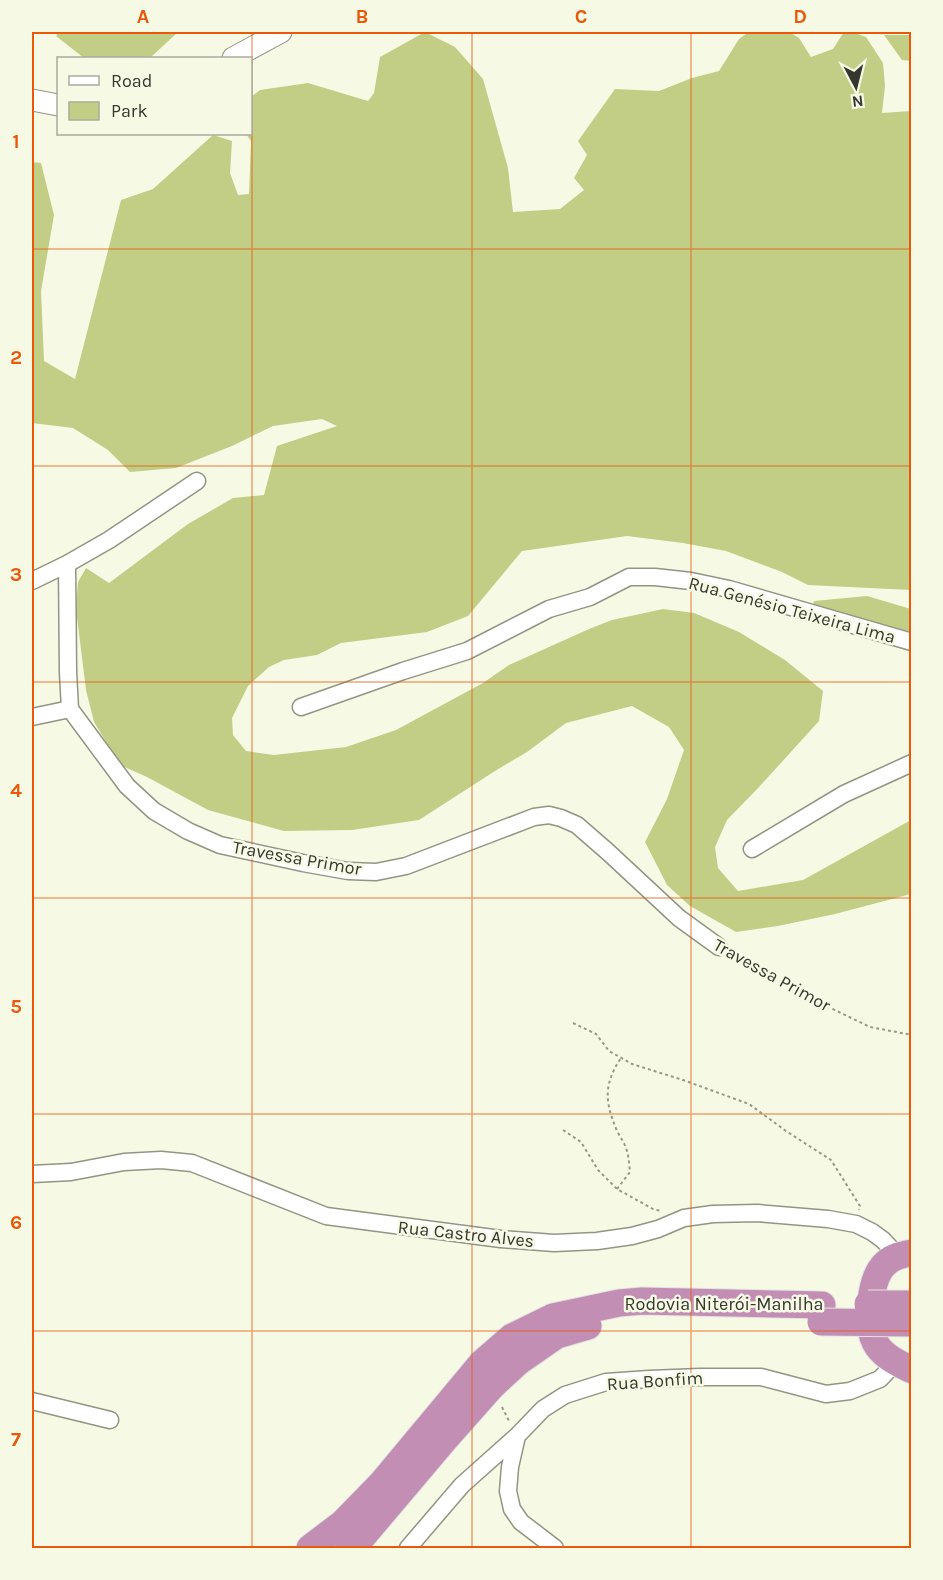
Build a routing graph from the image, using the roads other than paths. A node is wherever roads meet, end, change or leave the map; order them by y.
1 (281, 32) edge
2 (235, 57) edge
3 (32, 100) edge
4 (57, 105) edge
5 (197, 481) dead end
6 (67, 564) junction
7 (32, 580) edge
8 (912, 642) edge
9 (301, 707) dead end
10 (70, 709) junction
11 (32, 717) edge
12 (912, 763) edge
13 (752, 849) dead end
14 (719, 947) road end
15 (32, 1174) edge
16 (904, 1254) edge
17 (912, 1304) edge
18 (821, 1313) junction
19 (912, 1323) edge
20 (904, 1366) edge
21 (32, 1401) edge
22 (110, 1420) dead end
23 (517, 1436) junction
24 (310, 1548) edge
25 (349, 1548) edge
26 (408, 1548) edge
27 (555, 1548) edge

1 - 2 street
3 - 4 street
5 - 6 street
6 - 7 street
6 - 10 street
8 - 9 street, Rua Genésio Teixeira Lima
10 - 11 street
10 - 14 street, Travessa Primor
12 - 13 street
15 - 16 street, Rua Castro Alves
16 - 20 highway
17 - 18 highway, Rodovia Niterói-Manilha, bridge
18 - 19 highway, Rodovia Niterói-Manilha, bridge
18 - 24 highway, Rodovia Niterói-Manilha
18 - 25 highway, Rodovia Niterói-Manilha
20 - 23 street, Rua Bonfim
21 - 22 street
23 - 26 street, Rua Bonfim
23 - 27 street

